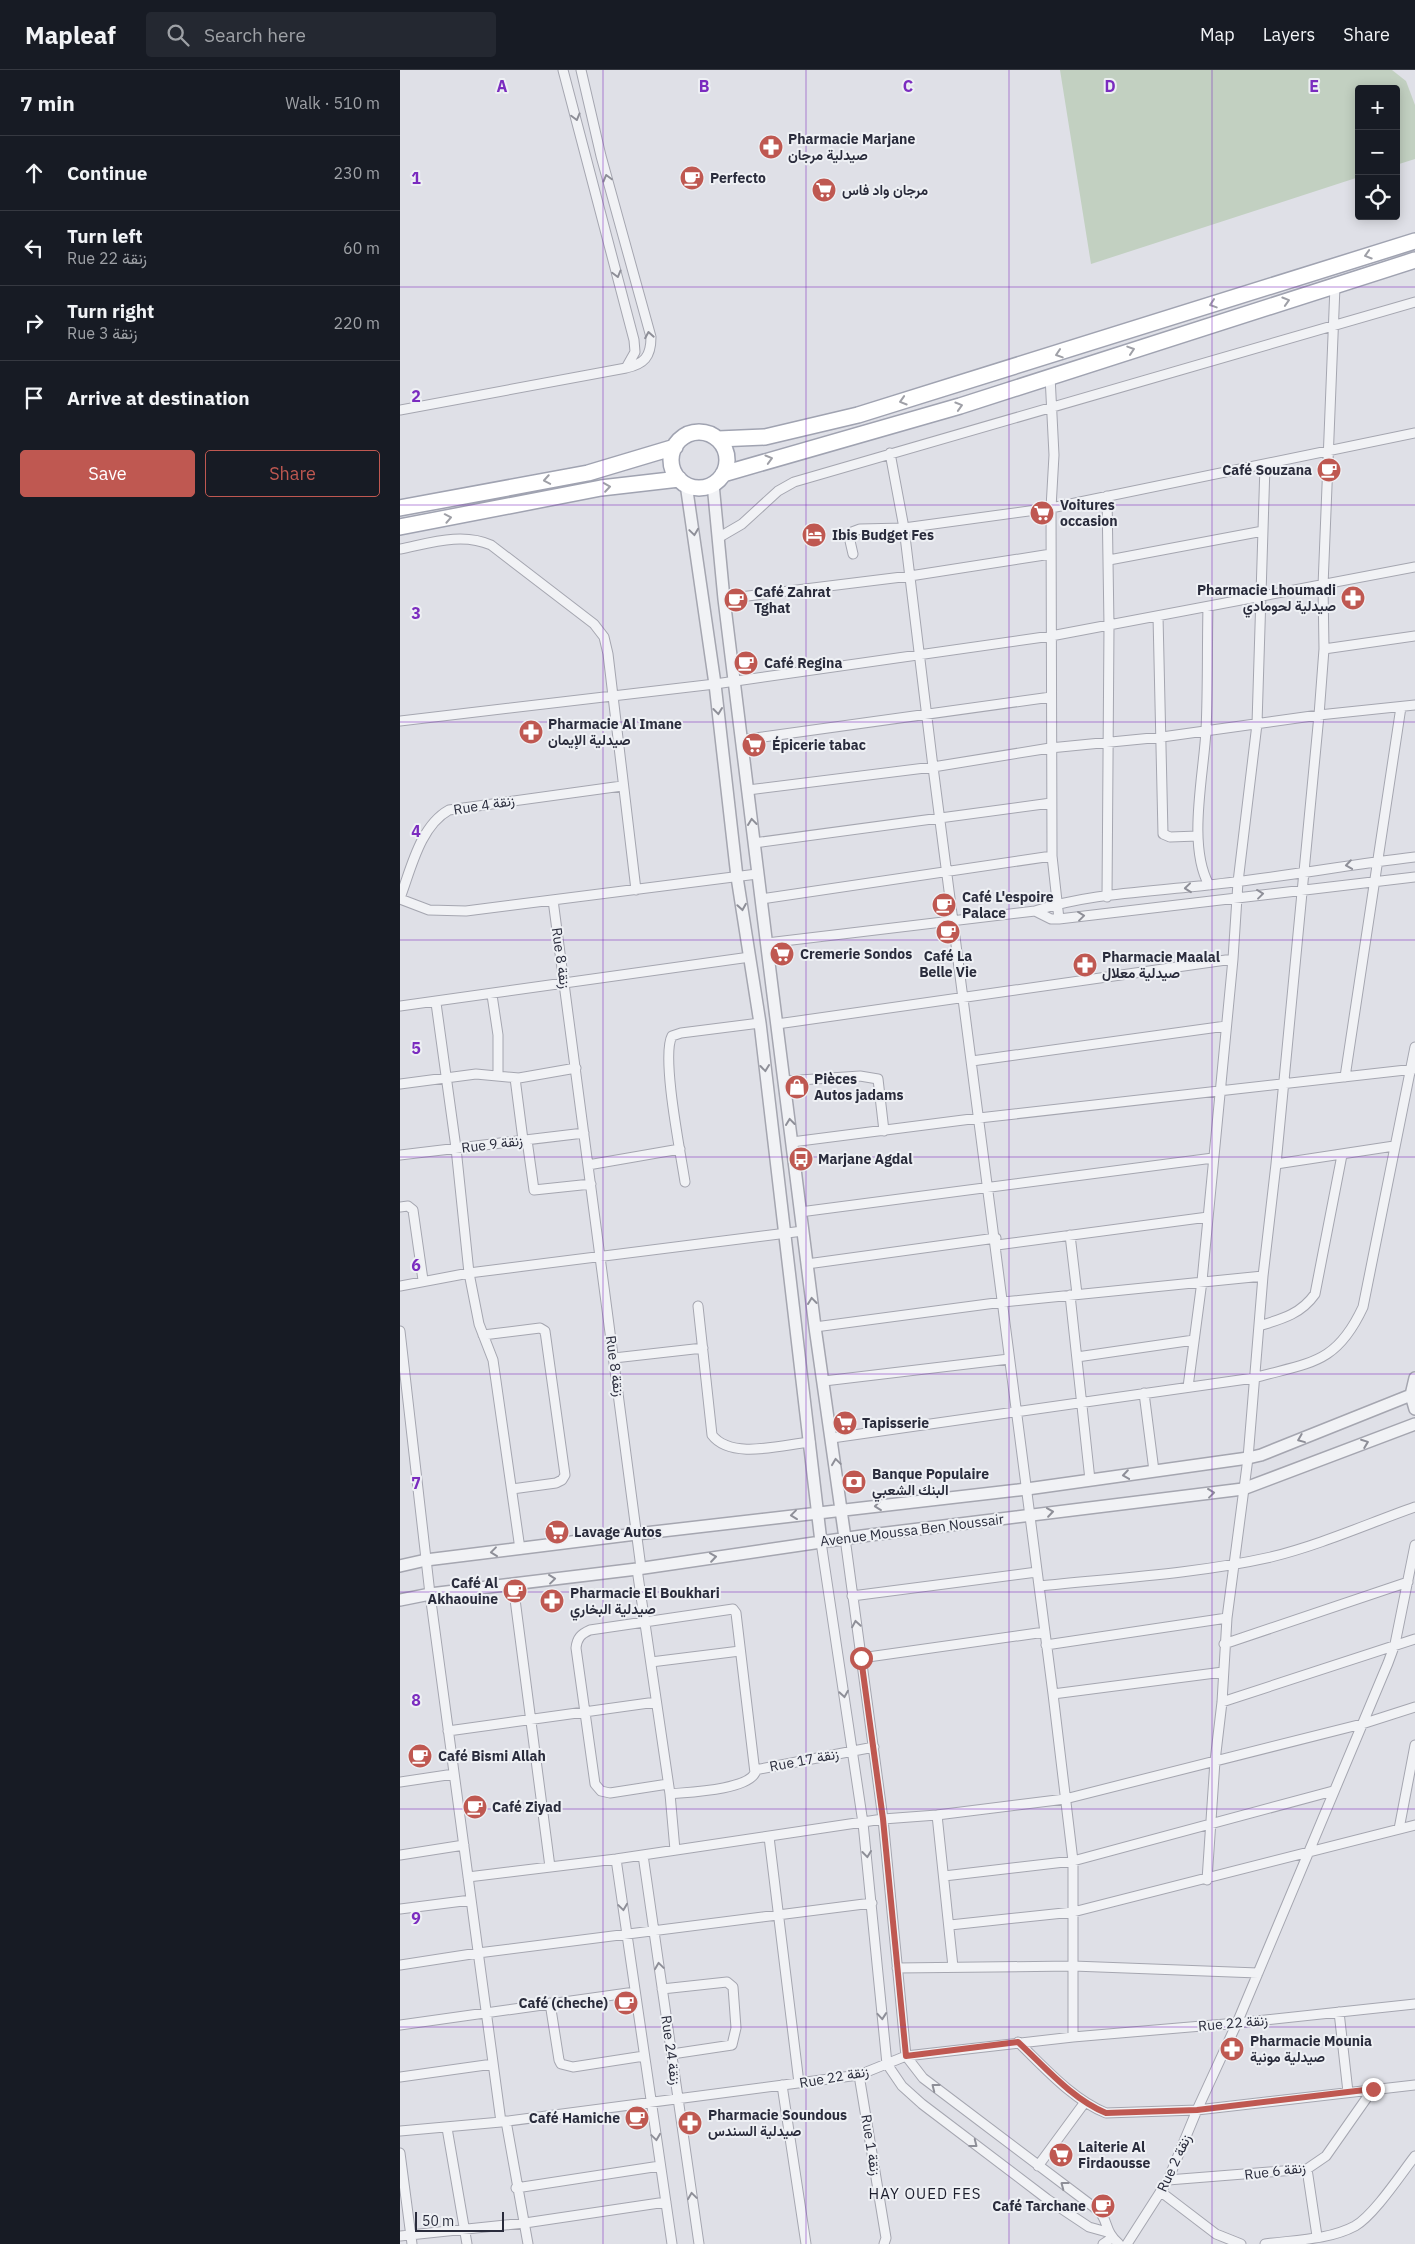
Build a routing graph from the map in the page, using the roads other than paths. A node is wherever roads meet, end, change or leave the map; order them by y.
1 (563, 70) edge
2 (581, 70) edge
3 (1415, 241) edge
4 (1415, 260) edge
5 (1335, 286) junction
6 (1415, 302) edge
7 (1333, 324) junction
8 (626, 368) junction
9 (1050, 376) junction
10 (1053, 406) junction
11 (400, 410) edge
12 (1415, 433) edge
13 (718, 439) junction
14 (674, 447) junction
15 (1328, 450) junction
16 (890, 453) junction
17 (1265, 466) junction
18 (718, 479) junction
19 (683, 482) junction
20 (1106, 496) junction
21 (400, 508) edge
22 (1051, 508) junction
23 (400, 527) edge
24 (904, 528) junction
25 (1263, 531) junction
26 (718, 538) junction
27 (400, 548) edge
28 (853, 554) dead end
29 (1051, 554) junction
30 (1109, 560) junction
31 (1415, 567) edge
32 (910, 576) junction
33 (1323, 586) junction
34 (1262, 596) junction
35 (724, 599) junction
36 (1208, 606) junction
37 (1158, 616) junction
38 (1109, 626) junction
39 (1051, 636) junction
40 (1415, 636) edge
41 (1324, 649) junction
42 (920, 654) junction
43 (734, 681) junction
44 (715, 684) junction
45 (613, 696) junction
46 (1051, 697) junction
47 (1415, 705) edge
48 (1401, 707) junction
49 (927, 714) junction
50 (1319, 715) junction
51 (403, 721) edge
52 (1257, 724) junction
53 (1206, 730) junction
54 (1162, 737) junction
55 (741, 740) junction
56 (1106, 742) junction
57 (1050, 748) junction
58 (933, 766) junction
59 (622, 786) junction
60 (748, 790) junction
61 (1051, 803) junction
62 (941, 819) junction
63 (1198, 836) junction
64 (754, 843) junction
65 (1052, 856) junction
66 (1415, 857) edge
67 (1378, 862) junction
68 (948, 872) junction
69 (1304, 872) junction
70 (758, 874) junction
71 (737, 877) junction
72 (1415, 877) edge
73 (1238, 882) junction
74 (1376, 882) junction
75 (1209, 885) junction
76 (1302, 889) junction
77 (636, 890) junction
78 (1237, 896) junction
79 (1106, 897) junction
80 (400, 899) edge
81 (761, 899) junction
82 (553, 900) junction
83 (1056, 904) junction
84 (1035, 911) junction
85 (1059, 919) junction
86 (954, 920) junction
87 (767, 949) junction
88 (750, 957) junction
89 (1234, 960) junction
90 (565, 984) junction
91 (492, 995) junction
92 (964, 997) junction
93 (436, 1003) junction
94 (400, 1006) edge
95 (760, 1023) junction
96 (777, 1024) junction
97 (1226, 1026) junction
98 (780, 1036) junction
99 (761, 1039) junction
100 (1415, 1047) edge
101 (972, 1061) junction
102 (576, 1068) junction
103 (1413, 1069) edge
104 (498, 1076) junction
105 (1345, 1077) junction
106 (447, 1078) junction
107 (515, 1078) junction
108 (785, 1081) junction
109 (400, 1085) edge
110 (1283, 1085) junction
111 (1219, 1092) junction
112 (979, 1118) junction
113 (884, 1131) junction
114 (584, 1133) junction
115 (525, 1140) junction
116 (792, 1142) junction
117 (1394, 1146) junction
118 (456, 1148) junction
119 (680, 1149) junction
120 (400, 1155) edge
121 (1342, 1155) junction
122 (1213, 1158) junction
123 (1276, 1164) junction
124 (588, 1165) junction
125 (685, 1182) dead end
126 (591, 1184) junction
127 (988, 1186) junction
128 (400, 1207) edge
129 (800, 1212) junction
130 (1208, 1217) junction
131 (803, 1231) junction
132 (785, 1233) junction
133 (1070, 1236) junction
134 (996, 1242) junction
135 (600, 1257) junction
136 (807, 1264) junction
137 (470, 1273) junction
138 (1263, 1276) junction
139 (423, 1280) junction
140 (1202, 1281) junction
141 (400, 1286) edge
142 (1074, 1295) junction
143 (1003, 1302) junction
144 (698, 1306) dead end
145 (1259, 1326) junction
146 (815, 1327) junction
147 (400, 1331) edge
148 (483, 1335) junction
149 (1194, 1340) junction
150 (703, 1348) junction
151 (1077, 1357) junction
152 (614, 1358) junction
153 (1009, 1358) junction
154 (1254, 1378) junction
155 (1415, 1378) edge
156 (403, 1380) edge
157 (824, 1381) junction
158 (1188, 1387) junction
159 (1144, 1393) junction
160 (1411, 1395) junction
161 (404, 1398) edge
162 (1081, 1402) junction
163 (1415, 1409) edge
164 (1016, 1412) junction
165 (1415, 1424) edge
166 (832, 1438) junction
167 (810, 1442) junction
168 (1248, 1458) junction
169 (1154, 1471) junction
170 (1090, 1480) junction
171 (512, 1489) junction
172 (1027, 1489) junction
173 (1243, 1489) junction
174 (1415, 1507) edge
175 (842, 1510) junction
176 (818, 1513) junction
177 (1029, 1515) junction
178 (636, 1534) junction
179 (845, 1538) junction
180 (821, 1542) junction
181 (1415, 1546) edge
182 (520, 1549) junction
183 (426, 1560) junction
184 (1232, 1564) junction
185 (400, 1566) edge
186 (639, 1568) junction
187 (1037, 1572) junction
188 (1408, 1582) junction
189 (513, 1584) junction
190 (1039, 1586) junction
191 (430, 1594) junction
192 (852, 1596) junction
193 (400, 1600) edge
194 (1227, 1618) junction
195 (645, 1622) junction
196 (1045, 1632) junction
197 (1415, 1638) edge
198 (1224, 1644) junction
199 (1395, 1644) junction
200 (1046, 1645) junction
201 (740, 1652) junction
202 (861, 1658) junction
203 (651, 1662) junction
204 (1224, 1672) junction
205 (1054, 1694) junction
206 (656, 1702) junction
207 (1222, 1702) junction
208 (1415, 1707) edge
209 (585, 1713) junction
210 (530, 1721) junction
211 (1362, 1724) junction
212 (448, 1731) junction
213 (1415, 1745) edge
214 (874, 1747) junction
215 (852, 1751) junction
216 (1414, 1760) edge
217 (1215, 1761) junction
218 (755, 1771) junction
219 (454, 1774) junction
220 (400, 1782) edge
221 (668, 1784) junction
222 (1333, 1791) junction
223 (670, 1794) junction
224 (1065, 1800) junction
225 (937, 1816) junction
226 (883, 1819) junction
227 (863, 1823) junction
228 (1210, 1823) junction
229 (1415, 1825) edge
230 (1399, 1830) junction
231 (769, 1837) junction
232 (464, 1845) junction
233 (675, 1850) junction
234 (1308, 1854) junction
235 (400, 1855) edge
236 (643, 1855) junction
237 (616, 1859) junction
238 (1073, 1861) junction
239 (550, 1867) junction
240 (944, 1876) junction
241 (468, 1878) junction
242 (1207, 1880) junction
243 (471, 1900) junction
244 (872, 1903) junction
245 (400, 1909) edge
246 (1073, 1912) junction
247 (779, 1916) junction
248 (950, 1925) junction
249 (654, 1932) junction
250 (627, 1936) junction
251 (478, 1953) junction
252 (400, 1966) edge
253 (1073, 1966) junction
254 (897, 1968) junction
255 (953, 1968) junction
256 (1258, 1973) junction
257 (662, 1989) junction
258 (635, 1992) junction
259 (550, 2003) junction
260 (1415, 2004) edge
261 (486, 2011) junction
262 (1339, 2012) junction
263 (1237, 2023) junction
264 (400, 2025) edge
265 (1073, 2037) junction
266 (1018, 2042) junction
267 (672, 2054) junction
268 (644, 2056) junction
269 (906, 2056) junction
270 (493, 2064) junction
271 (887, 2064) junction
272 (859, 2075) junction
273 (400, 2077) edge
274 (799, 2083) junction
275 (1415, 2085) edge
276 (782, 2086) junction
277 (1373, 2089) junction
278 (1348, 2092) junction
279 (678, 2098) junction
280 (651, 2101) junction
281 (1086, 2102) junction
282 (1197, 2110) junction
283 (503, 2122) junction
284 (447, 2128) junction
285 (400, 2131) edge
286 (400, 2153) edge
287 (1415, 2156) edge
288 (660, 2166) junction
289 (1038, 2166) junction
290 (1307, 2169) junction
291 (1168, 2180) junction
292 (516, 2188) junction
293 (1161, 2192) junction
294 (666, 2202) junction
295 (525, 2223) junction
296 (465, 2228) junction
297 (400, 2236) edge
298 (1113, 2238) edge
299 (411, 2239) edge
300 (1314, 2239) edge
301 (467, 2244) edge
302 (528, 2244) edge
303 (672, 2244) edge
304 (699, 2244) edge
305 (806, 2244) edge
306 (884, 2244) edge
307 (1103, 2244) edge
308 (1127, 2244) edge
309 (1241, 2244) edge
310 (1265, 2244) edge

1 -> 8 street
8 -> 2 street
3 -> 13 main road
4 - 5 main road
5 - 7 street
9 -> 5 main road
6 - 7 street
7 - 10 street
7 - 15 street
8 - 11 street
9 - 10 street
18 -> 9 main road
10 - 16 street
10 - 22 street
12 - 15 street
13 - 14 main road
13 - 18 main road
14 - 19 main road
14 -> 21 main road
15 - 17 street
15 - 33 street
16 - 24 street
16 - 26 street
17 - 20 street
17 - 25 street
18 - 19 main road
18 - 26 street
23 -> 19 main road
19 -> 44 street
20 - 22 street
20 - 30 street
22 - 24 street
22 - 29 street
24 - 28 street
24 - 32 street
25 - 30 street
25 - 34 street
26 - 35 street
27 - 45 street
29 - 32 street
29 - 39 street
30 - 38 street
31 - 33 street
32 - 35 street
32 - 42 street
33 - 34 street
33 - 41 street
34 - 36 street
34 - 52 street
35 - 43 street
36 - 37 street
36 - 53 street
37 - 38 street
37 - 54 street
38 - 39 street
38 - 56 street
39 - 42 street
39 - 46 street
40 - 41 street
41 - 50 street
42 - 43 street
42 - 49 street
43 - 44 street
43 - 55 street
44 - 45 street
44 -> 71 street
45 - 51 street
45 - 59 street
46 - 49 street
46 - 57 street
47 - 48 street
48 - 50 street
48 - 67 street
49 - 55 street
49 - 58 street
50 - 52 street
50 - 69 street
52 - 53 street
52 - 73 street
53 - 54 street
53 - 63 street
54 - 56 street
54 - 63 street
55 - 60 street
56 - 57 street
56 - 79 street
57 - 58 street
57 - 61 street
58 - 60 street
58 - 62 street
59 - 77 street
59 - 80 street, Rue 4 زنقة
64 -> 60 street
61 - 62 street
61 - 65 street
62 - 64 street
62 - 68 street
63 - 75 street
64 - 70 street
65 - 68 street
65 - 83 street
66 - 67 street
67 -> 69 street
67 - 74 street
68 - 81 street
68 - 86 street
69 - 73 street
69 - 76 street
70 - 71 street
70 - 81 street
71 - 77 street
71 -> 88 street
72 - 74 street
73 - 75 street
73 - 78 street
74 - 76 street
74 - 105 street
75 -> 79 street
78 -> 76 street
76 - 110 street
77 - 82 street
85 -> 78 street
78 - 89 street
79 - 83 street
80 - 82 street
81 - 87 street
82 - 90 street, Rue 8 زنقة
83 - 84 street
83 - 85 street
84 - 85 street
84 - 86 street
86 - 87 street
86 - 92 street
87 - 88 street
87 - 96 street
88 - 90 street
88 - 95 street
89 - 92 street
89 - 97 street
90 - 91 street
90 - 102 street, Rue 8 زنقة
91 - 93 street
91 - 104 street
92 - 96 street
92 - 101 street
93 - 94 street
93 - 106 street
95 - 99 street
95 - 119 street
96 - 98 street
97 - 101 street
97 - 111 street
98 - 99 street
98 - 108 street
99 -> 132 street
100 - 103 street
101 - 112 street
102 - 107 street
102 - 114 street, Rue 8 زنقة
103 - 105 street
103 - 117 street
104 - 106 street
104 - 107 street
105 - 110 street
106 - 109 street
106 - 118 street
107 - 115 street
108 - 113 street
116 -> 108 street
110 - 111 street
110 - 123 street
111 - 112 street
111 - 122 street
112 - 113 street
112 - 127 street
113 - 116 street
114 - 115 street, Rue 9 زنقة
114 - 124 street, Rue 8 زنقة
115 - 118 street, Rue 9 زنقة
115 - 126 street
116 - 129 street
117 - 121 street
117 - 154 street
118 - 120 street, Rue 9 زنقة
118 - 137 street
119 - 124 street
119 - 125 street
121 - 123 street
121 - 145 street
122 - 127 street
122 - 130 street
123 - 138 street
124 - 126 street, Rue 8 زنقة
126 - 135 street, Rue 8 زنقة
127 - 129 street
127 - 134 street
128 - 139 street
129 - 131 street
130 - 133 street
130 - 140 street
131 - 132 street
131 - 136 street
132 - 135 street
132 - 167 street
133 - 134 street
133 - 142 street
134 - 136 street
134 - 143 street
135 - 137 street
135 - 152 street, Rue 8 زنقة
146 -> 136 street
137 - 139 street
137 - 148 street
138 - 140 street
138 - 145 street
139 - 141 street
140 - 142 street
140 - 149 street
142 - 143 street
142 - 151 street
143 - 146 street
143 - 153 street
144 - 150 street
145 - 154 street
146 - 157 street
147 - 156 street
148 - 171 street
148 - 171 street
149 - 151 street
149 - 158 street
150 - 152 street
150 - 167 street
151 - 162 street
152 - 178 street, Rue 8 زنقة
153 - 157 street
153 - 164 street
154 - 158 street
154 - 168 street
155 - 160 street
156 - 161 street
157 - 166 street
158 - 159 street
159 - 162 street
159 - 169 street
160 - 163 street
160 -> 168 street, Avenue Moussa Ben Noussair
161 - 183 street
162 - 164 street
162 - 170 street
164 - 166 street
164 - 172 street
173 -> 165 street, Avenue Moussa Ben Noussair
175 -> 166 street
167 - 176 street
168 - 169 street, Avenue Moussa Ben Noussair
168 - 173 street
169 -> 170 street, Avenue Moussa Ben Noussair
170 - 172 street, Avenue Moussa Ben Noussair
171 - 182 street
172 -> 175 street, Avenue Moussa Ben Noussair
172 - 177 street
177 -> 173 street, Avenue Moussa Ben Noussair
173 - 184 street
174 - 184 street
175 - 176 street, Avenue Moussa Ben Noussair
175 - 179 street
176 -> 178 street, Avenue Moussa Ben Noussair
176 - 180 street
177 - 179 street, Avenue Moussa Ben Noussair
177 - 187 street
178 - 182 street, Avenue Moussa Ben Noussair
178 - 186 street, Rue 8 زنقة
179 - 180 street, Avenue Moussa Ben Noussair
179 - 192 street
186 -> 180 street, Avenue Moussa Ben Noussair
180 -> 215 street
181 - 188 street, Rue 2 زنقة
182 -> 183 street, Avenue Moussa Ben Noussair
183 - 185 street, Avenue Moussa Ben Noussair
183 - 191 street
184 - 190 street
184 - 194 street
189 -> 186 street, Avenue Moussa Ben Noussair
186 - 195 street, Rue 8 زنقة
187 - 190 street
187 - 192 street
188 - 198 street
188 - 199 street, Rue 2 زنقة
189 - 191 street, Avenue Moussa Ben Noussair
189 - 210 street
190 - 196 street
191 - 193 street, Avenue Moussa Ben Noussair
191 - 212 street
202 -> 192 street
194 - 198 street
194 - 200 street
195 - 201 street
195 - 203 street, Rue 8 زنقة
195 - 209 street
196 - 200 street
196 - 202 street
197 - 199 street
198 - 204 street
199 - 207 street
199 - 211 street, Rue 2 زنقة
200 - 205 street
201 - 203 street
201 - 218 street
202 - 214 street
203 - 206 street, Rue 8 زنقة
204 - 205 street
204 - 207 street
205 - 224 street
206 - 209 street
206 - 221 street, Rue 8 زنقة
207 - 217 street
208 - 211 street
209 - 210 street
209 - 221 street
210 - 212 street
210 - 239 street
211 - 217 street
211 - 222 street, Rue 2 زنقة
212 - 219 street
213 - 216 street
214 - 215 street, Rue 17 زنقة
214 - 226 street
215 - 218 street, Rue 17 زنقة
215 - 227 street
216 - 230 street
217 - 224 street
217 - 228 street
218 - 223 street, Rue 17 زنقة
219 - 220 street
219 - 232 street
221 - 223 street, Rue 8 زنقة
222 - 228 street
222 - 234 street, Rue 2 زنقة
223 - 233 street, Rue 8 زنقة
224 - 225 street
224 - 238 street
225 - 226 street
225 - 240 street
226 - 227 street
226 - 254 street
227 - 231 street
227 -> 244 street
228 - 238 street
228 - 242 street
229 - 230 street
230 - 234 street
231 - 233 street
231 - 247 street
232 - 235 street
232 - 241 street
233 - 236 street
234 - 242 street
234 - 256 street, Rue 2 زنقة
236 - 237 street
236 - 249 street, Rue 24 زنقة
237 - 239 street
237 -> 250 street, Rue 24 زنقة
238 - 240 street
238 - 246 street
239 - 241 street
240 - 248 street
241 - 243 street
242 - 246 street
243 - 245 street
243 - 251 street
244 - 247 street
244 -> 271 street
246 - 248 street
246 - 253 street
247 - 249 street
247 - 274 street
248 - 255 street
249 - 250 street
257 -> 249 street, Rue 24 زنقة
250 - 251 street
250 - 258 street, Rue 24 زنقة
251 - 252 street
251 - 261 street
253 - 255 street
253 - 256 street
253 - 265 street
254 - 255 street
254 - 269 street
256 - 263 street, Rue 2 زنقة
257 - 267 street, Rue 24 زنقة
257 - 267 street
258 - 259 street
258 - 268 street, Rue 24 زنقة
259 - 261 street
259 - 268 street
260 - 262 street, Rue 22 زنقة
261 - 264 street
261 - 270 street
262 - 263 street, Rue 22 زنقة
262 - 278 street
263 - 265 street, Rue 22 زنقة
263 - 282 street, Rue 2 زنقة
265 - 266 street, Rue 22 زنقة
266 - 269 street, Rue 22 زنقة
266 - 281 street
267 - 279 street, Rue 24 زنقة
268 - 280 street, Rue 24 زنقة
269 - 271 street, Rue 22 زنقة
289 -> 269 street
270 - 273 street
270 - 283 street
271 - 272 street, Rue 22 زنقة
271 -> 298 street
272 - 274 street, Rue 22 زنقة
272 - 306 street, Rue 1 زنقة
274 - 276 street, Rue 22 زنقة
275 - 277 street
276 - 279 street, Rue 22 زنقة
276 - 305 street
277 - 278 street
277 - 290 street, Rue 6 زنقة
278 - 282 street
279 - 280 street, Rue 22 زنقة
304 -> 279 street, Rue 24 زنقة
280 - 283 street, Rue 22 زنقة
280 -> 288 street, Rue 24 زنقة
281 - 282 street
281 - 289 street
282 - 291 street, Rue 2 زنقة
283 - 284 street, Rue 22 زنقة
283 - 292 street
284 - 285 street, Rue 22 زنقة
284 - 296 street
286 - 299 street
287 - 300 street
288 - 292 street
288 - 294 street, Rue 24 زنقة
298 -> 289 street
290 - 291 street, Rue 6 زنقة
290 - 300 street
291 - 293 street, Rue 2 زنقة
292 - 295 street
293 - 308 street, Rue 2 زنقة
293 - 309 street
294 - 295 street
294 - 303 street, Rue 24 زنقة
295 - 296 street
295 - 302 street
296 - 299 street
296 - 301 street
297 - 299 street
298 - 307 street
300 - 310 street

